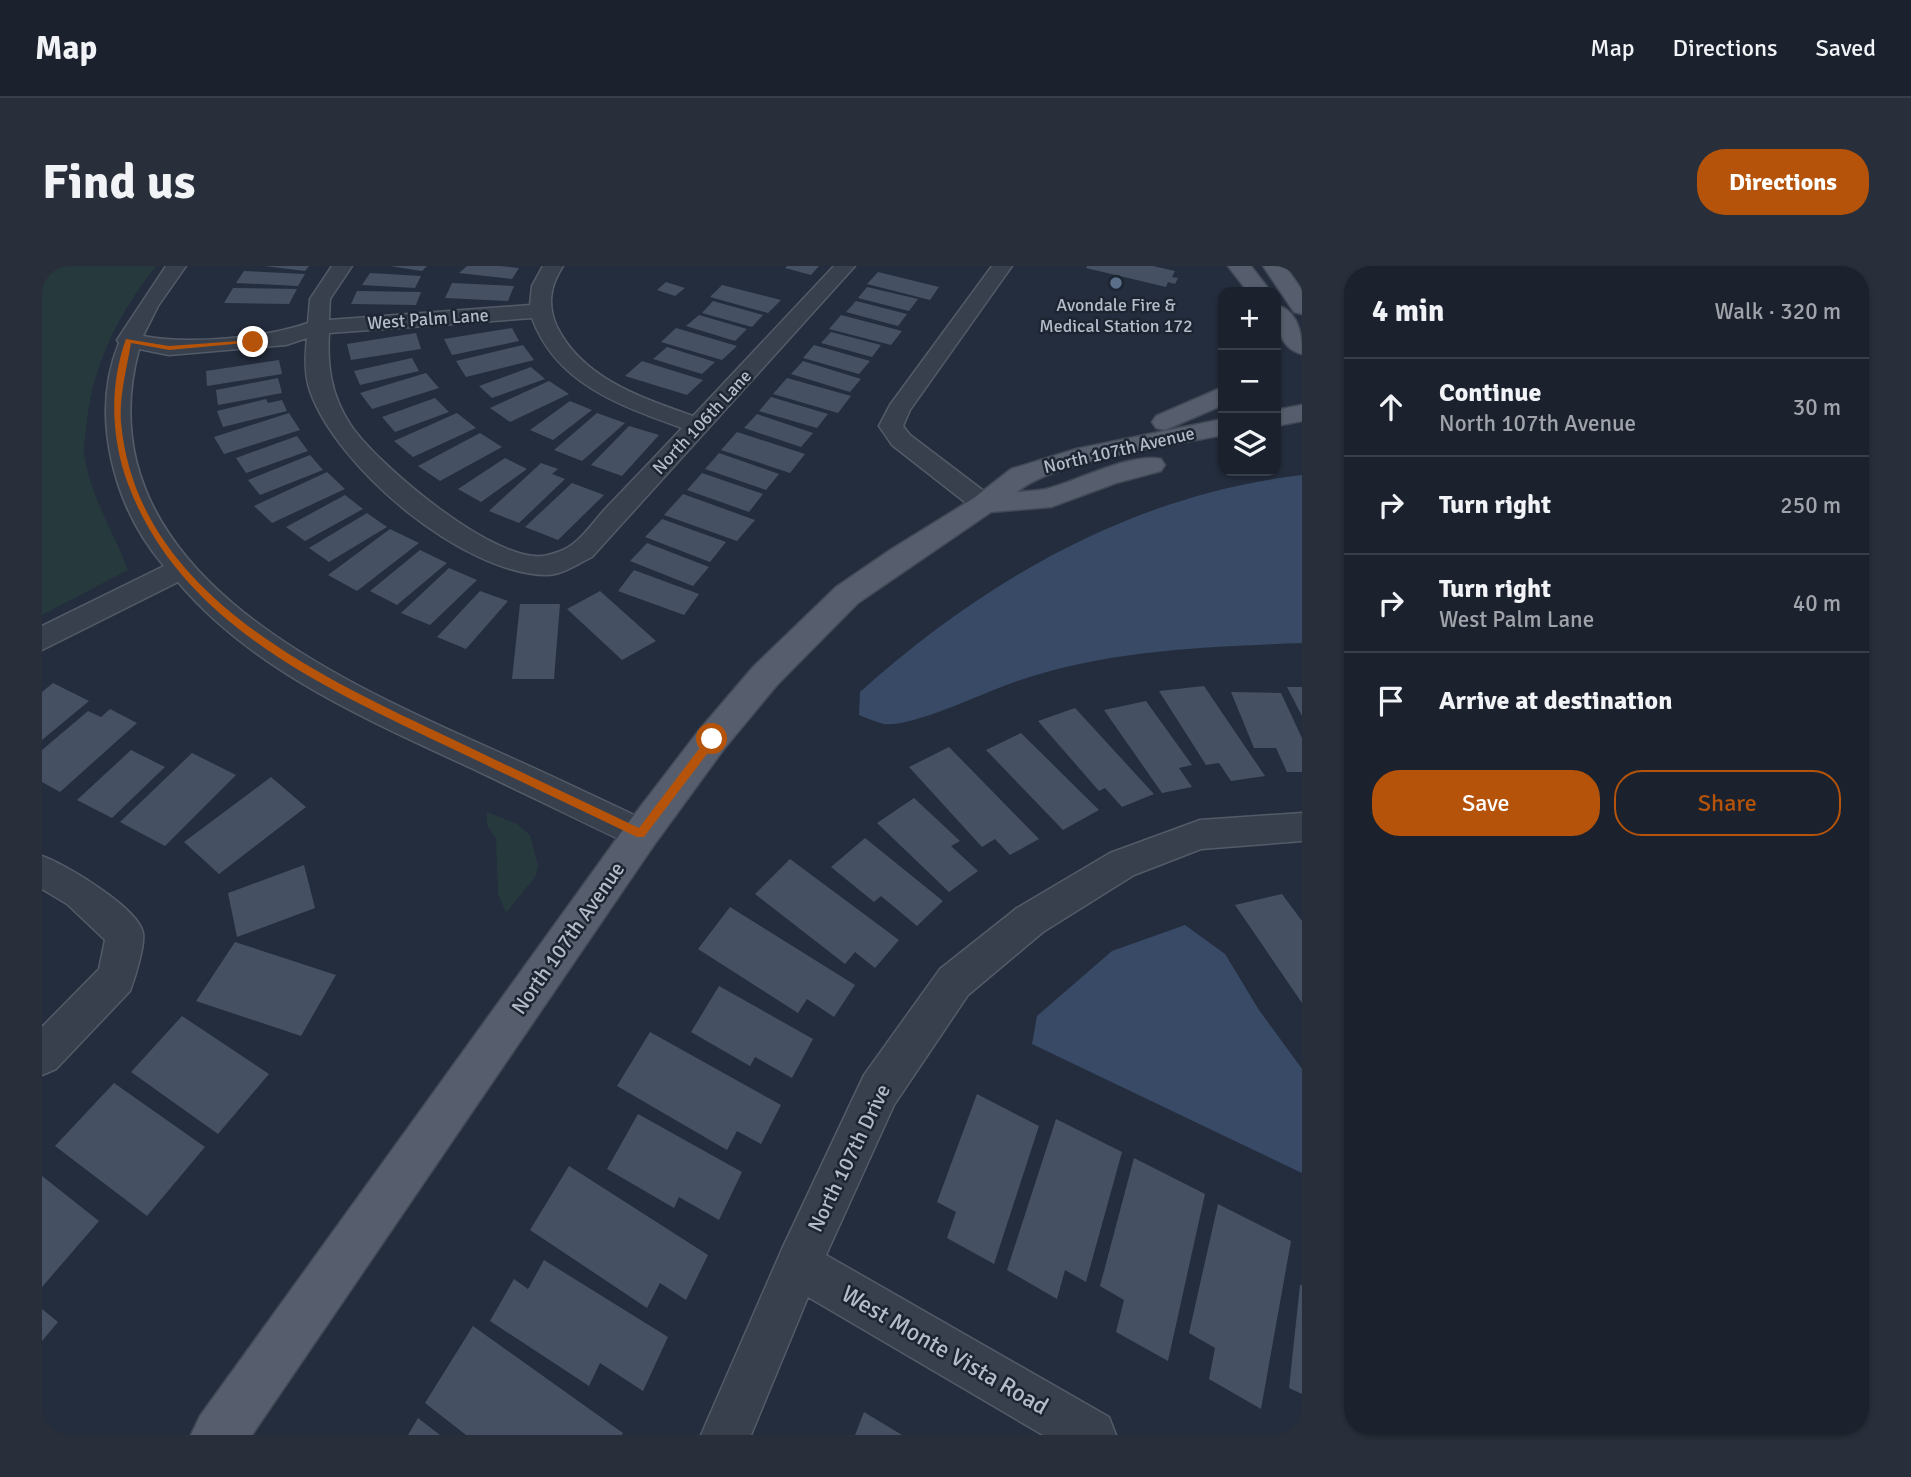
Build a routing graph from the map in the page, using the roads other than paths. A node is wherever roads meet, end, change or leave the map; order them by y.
1 (176, 266) edge
2 (342, 266) edge
3 (553, 266) edge
4 (845, 266) edge
5 (1002, 266) edge
6 (1274, 266) edge
7 (1302, 307) edge
8 (541, 311) junction
9 (1281, 319) edge
10 (316, 327) junction
11 (128, 340) junction
12 (1302, 347) edge
13 (1218, 397) edge
14 (1302, 413) edge
15 (1281, 417) edge
16 (700, 426) junction
17 (1218, 428) edge
18 (1302, 438) edge
19 (1281, 441) edge
20 (1218, 450) edge
21 (1076, 457) junction
22 (984, 504) junction
23 (181, 569) junction
24 (42, 639) edge
25 (1302, 827) edge
26 (640, 834) junction
27 (42, 871) edge
28 (42, 1055) edge
29 (799, 1265) junction
30 (219, 1435) edge
31 (726, 1435) edge
32 (1091, 1435) edge

1 - 11 street
2 - 10 street
3 - 8 street
4 - 16 street, North 106th Lane
5 - 22 street
6 - 7 main road
8 - 10 street, West Palm Lane
8 - 16 street
9 - 12 main road
10 - 11 street, West Palm Lane
10 - 16 street, North 106th Lane
11 - 23 street
13 - 21 main road
14 - 15 main road
17 - 21 main road, North 107th Avenue
18 - 19 main road
20 - 22 main road, North 107th Avenue
21 - 22 main road, North 107th Avenue
22 - 26 main road, North 107th Avenue
23 - 24 street
23 - 26 street
25 - 29 street, North 107th Drive
26 - 30 main road, North 107th Avenue
27 - 28 street
29 - 31 street, North 107th Drive
29 - 32 street, West Monte Vista Road

